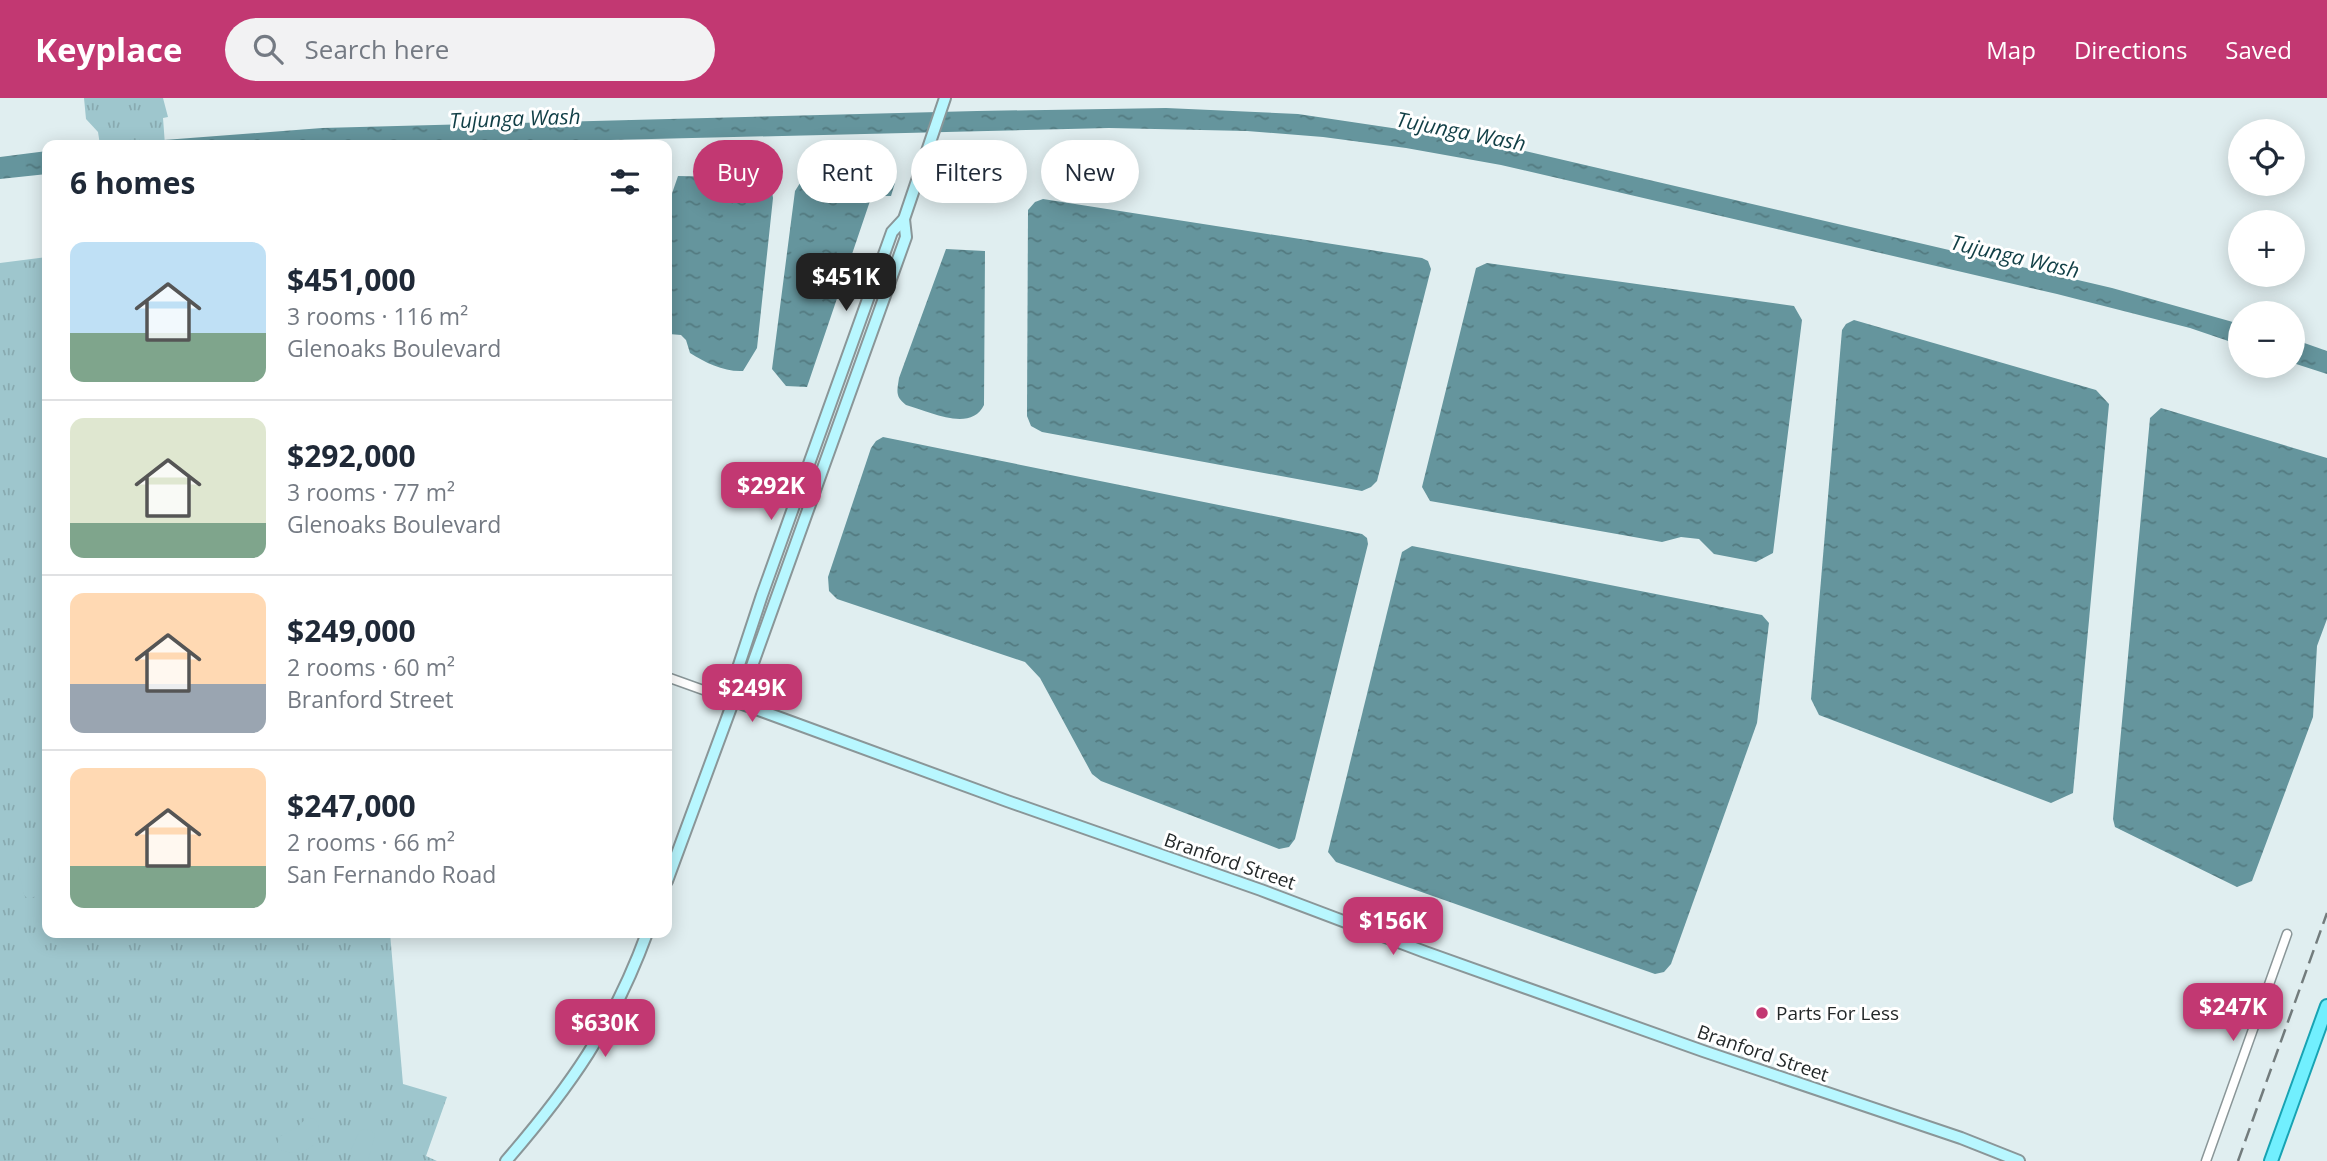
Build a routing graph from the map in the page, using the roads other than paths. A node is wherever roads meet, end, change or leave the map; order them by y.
1 (945, 98) edge
2 (904, 219) junction
3 (821, 428) junction
4 (836, 433) junction
5 (672, 679) edge
6 (734, 701) junction
7 (672, 868) edge
8 (2287, 934) dead end
9 (646, 938) edge
10 (2327, 1006) edge
11 (506, 1161) edge
12 (2019, 1161) edge
13 (2206, 1161) edge
14 (2271, 1161) edge

1 - 2 main road
2 - 3 main road
2 - 4 main road
3 - 4 main road
3 - 6 main road
4 - 6 main road
5 - 6 street, Branford Street
6 - 7 main road
6 - 12 main road, Branford Street
8 - 13 street
9 - 11 main road
10 - 14 main road

